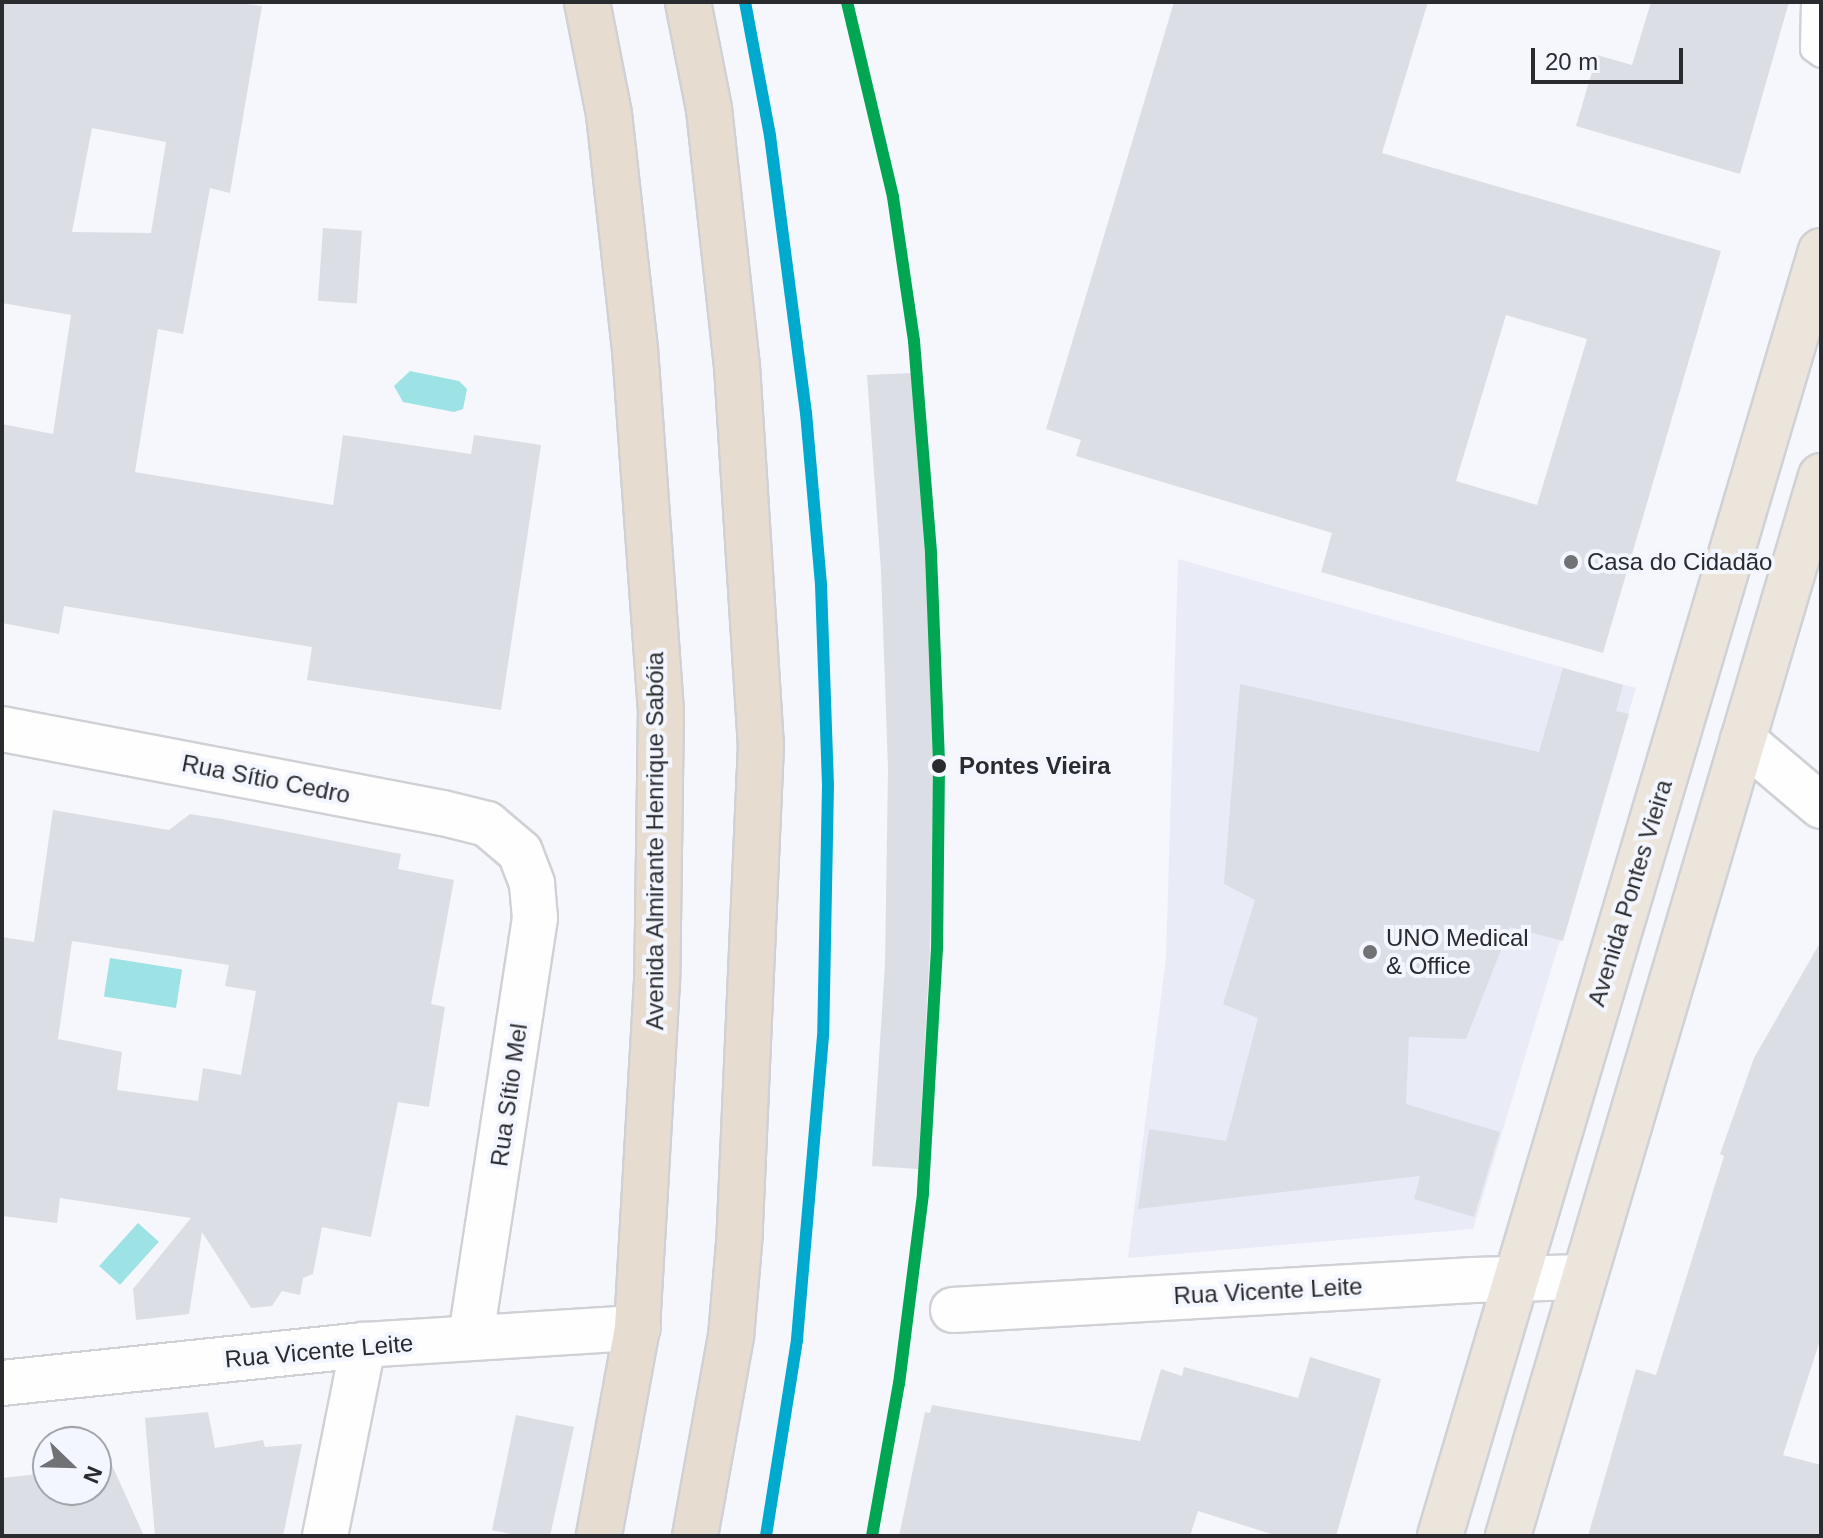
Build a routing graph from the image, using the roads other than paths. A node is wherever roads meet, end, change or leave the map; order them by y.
1 (587, 2) edge
2 (688, 2) edge
3 (1814, 2) edge
4 (1821, 55) edge
5 (1821, 251) edge
6 (1821, 476) edge
7 (2, 729) edge
8 (1743, 740) junction
9 (1821, 806) edge
10 (520, 852) joint
11 (1584, 1277) junction
12 (1515, 1279) junction
13 (953, 1310) dead end
14 (637, 1328) junction
15 (471, 1338) junction
16 (363, 1345) junction
17 (2, 1383) edge
18 (325, 1536) edge
19 (599, 1536) edge
20 (695, 1536) edge
21 (1440, 1536) edge
22 (1508, 1536) edge

1 - 14 highway, Avenida Almirante Henrique Sabóia
2 - 20 highway
3 - 4 lane
5 - 12 main road, Avenida Pontes Vieira
6 - 8 main road
7 - 10 street, Rua Sítio Cedro
8 - 9 street
8 - 11 main road
10 - 15 street, Rua Sítio Mel
11 - 12 street, Rua Vicente Leite
11 - 22 main road
12 - 13 street, Rua Vicente Leite
12 - 21 main road, Avenida Pontes Vieira
14 - 15 street, Rua Vicente Leite
14 - 19 highway, Avenida Almirante Henrique Sabóia
15 - 16 street, Rua Vicente Leite
16 - 17 street, Rua Vicente Leite
16 - 18 street

